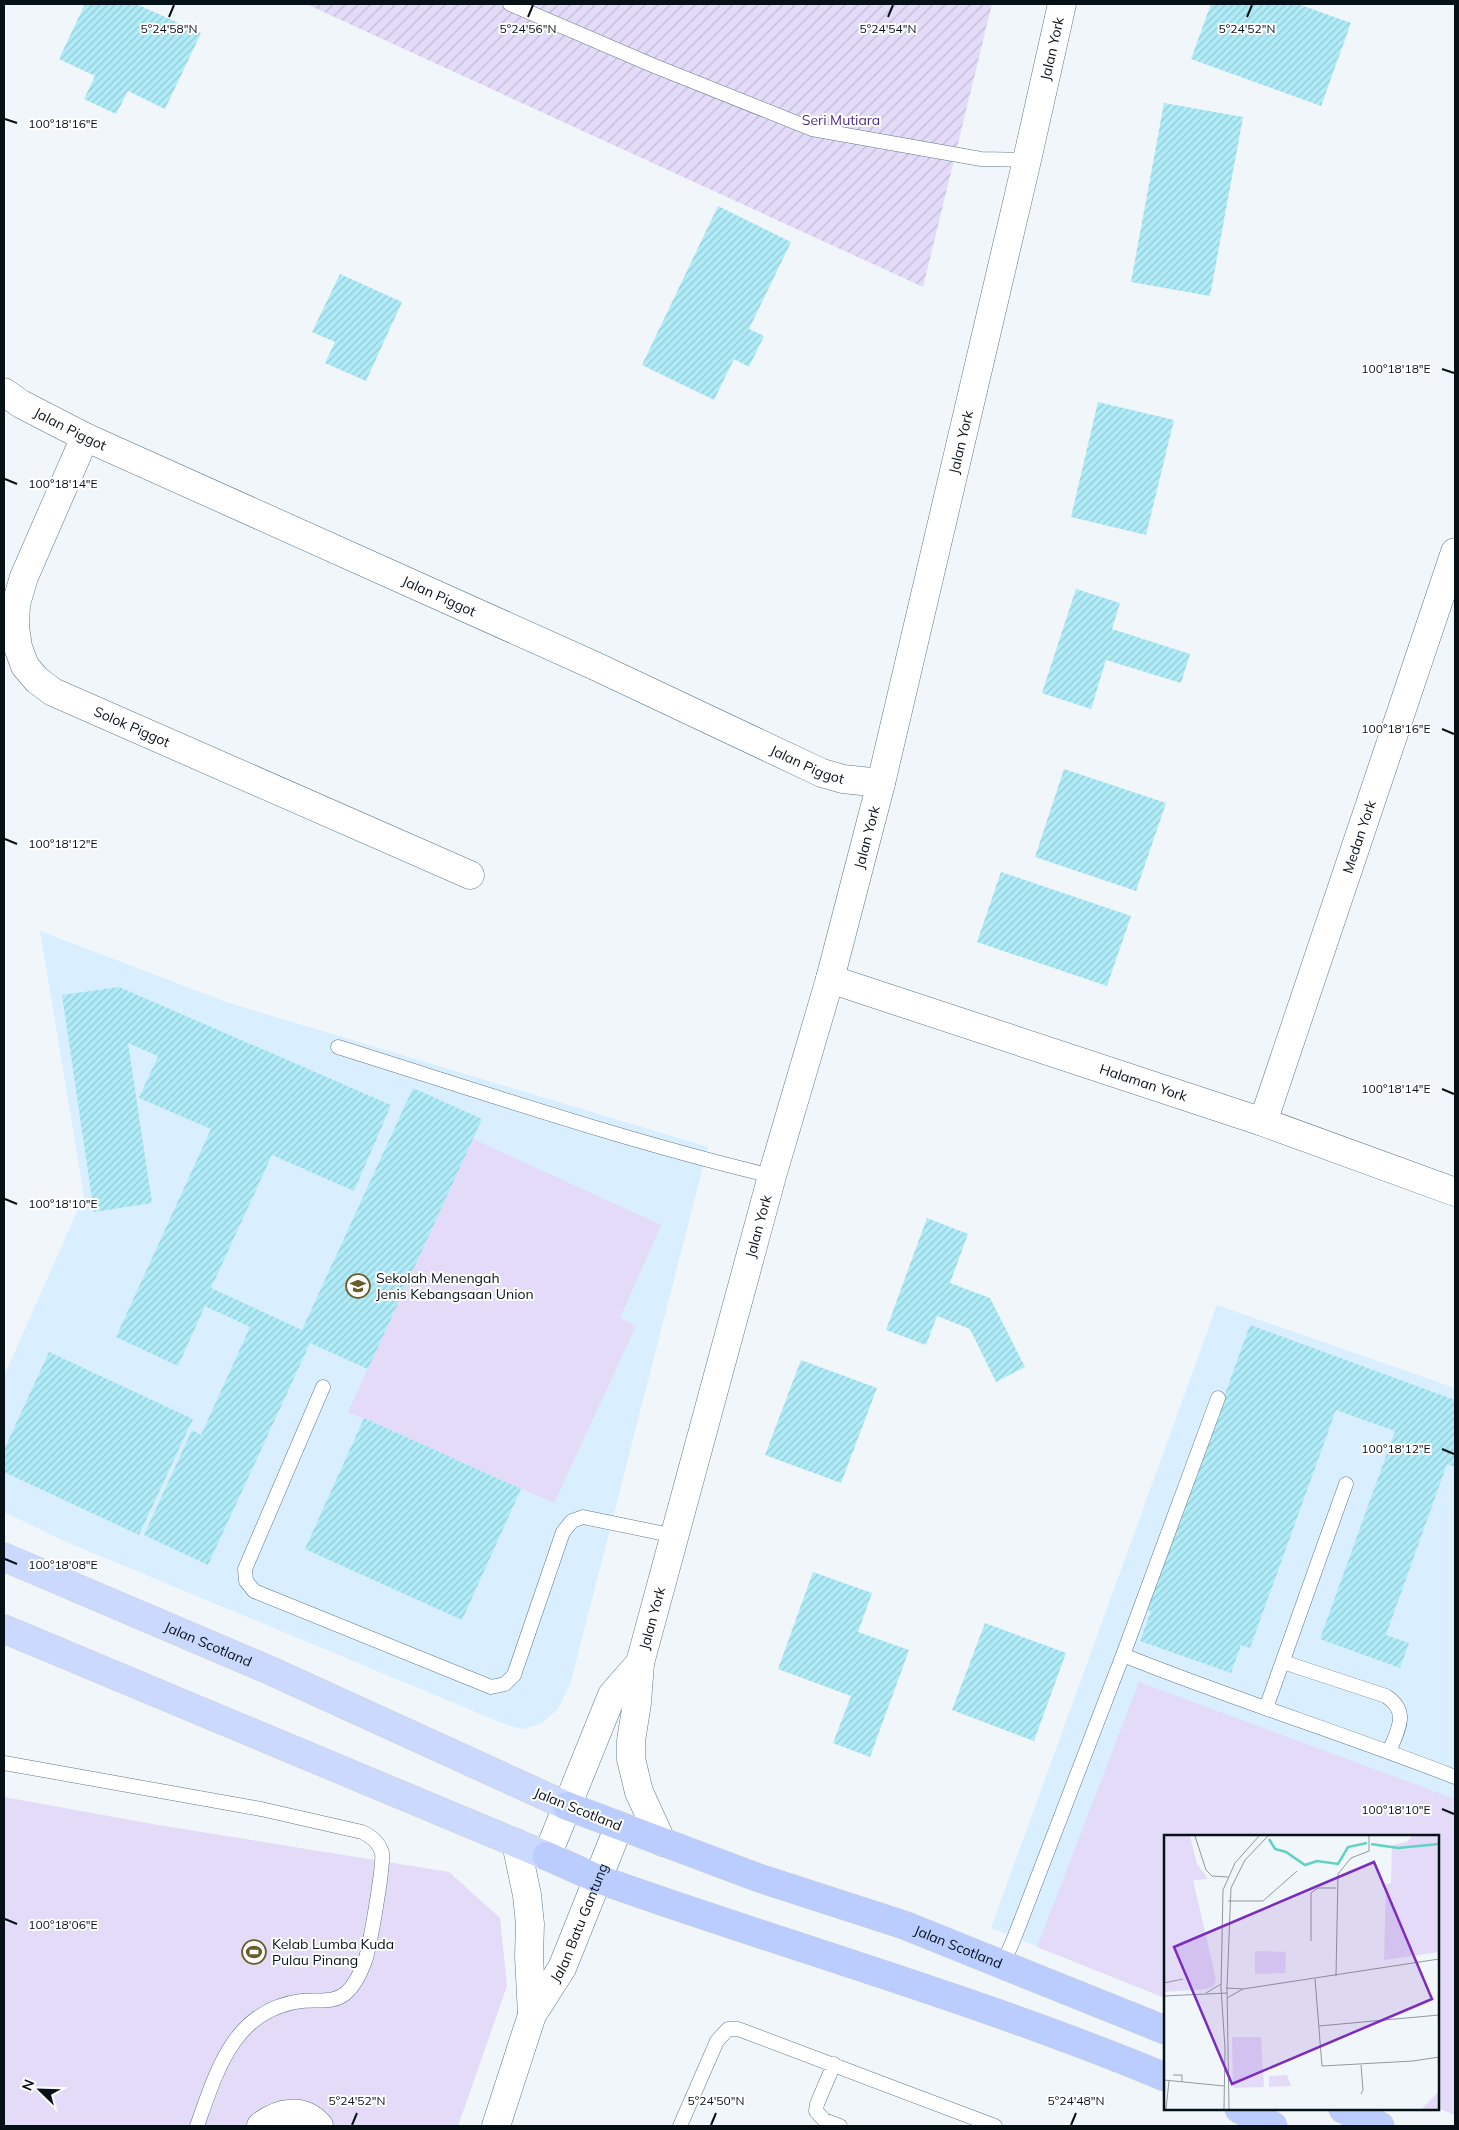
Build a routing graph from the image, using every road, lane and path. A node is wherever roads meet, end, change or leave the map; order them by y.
1 (510, 4) edge
2 (1062, 4) edge
3 (1027, 160) junction
4 (4, 392) edge
5 (85, 437) junction
6 (1455, 552) edge
7 (881, 783) junction
8 (470, 875) dead end
9 (830, 979) junction
10 (338, 1047) dead end
11 (1263, 1122) junction
12 (772, 1176) junction
13 (1455, 1192) edge
14 (323, 1387) dead end
15 (1218, 1398) dead end
16 (1346, 1484) dead end
17 (675, 1536) junction
18 (4, 1557) edge
19 (4, 1629) edge
20 (1123, 1655) junction
21 (640, 1662) junction
22 (1283, 1662) junction
23 (1266, 1708) junction
24 (1389, 1752) junction
25 (4, 1762) edge
26 (1455, 1777) edge
27 (567, 1806) junction
28 (619, 1826) junction
29 (662, 1842) junction
30 (516, 1843) junction
31 (547, 1856) junction
32 (598, 1878) junction
33 (1003, 1964) junction
34 (532, 2015) junction
35 (1164, 2030) edge
36 (834, 2064) junction
37 (1164, 2077) edge
38 (1241, 2110) edge
39 (1345, 2110) edge
40 (197, 2126) edge
41 (261, 2126) edge
42 (320, 2126) edge
43 (496, 2126) edge
44 (680, 2126) edge
45 (840, 2126) edge
46 (995, 2126) edge
47 (1274, 2126) edge
48 (1380, 2126) edge

1 - 3 lane
2 - 3 street, Jalan York
3 - 7 street, Jalan York
4 - 5 street, Jalan Piggot
5 - 7 street, Jalan Piggot
5 - 8 street, Solok Piggot
6 - 11 street, Medan York
7 - 9 street, Jalan York
9 - 11 street, Halaman York
9 - 12 street, Jalan York
10 - 12 lane
11 - 13 street, Halaman York
12 - 17 street, Jalan York
14 - 17 lane
15 - 20 lane
16 - 22 lane
17 - 21 street, Jalan York
18 - 27 main road, Jalan Scotland
19 - 30 main road
20 - 23 lane
20 - 33 lane
21 - 27 street, Jalan York
21 - 29 street, Jalan York
22 - 23 lane
22 - 24 lane
23 - 24 lane
24 - 26 lane
25 - 40 lane
27 - 28 highway, Jalan Scotland
27 - 31 street, Jalan York
28 - 29 highway, Jalan Scotland
28 - 32 street, Jalan Batu Gantung
29 - 33 highway, Jalan Scotland
30 - 31 main road
30 - 34 street, Jalan Batu Gantung
31 - 32 highway
32 - 34 street, Jalan Batu Gantung
32 - 37 highway
33 - 35 highway, Jalan Scotland
34 - 43 street, Jalan Batu Gantung
36 - 44 lane
36 - 45 lane
36 - 46 lane
38 - 47 highway
39 - 48 highway
41 - 42 street

